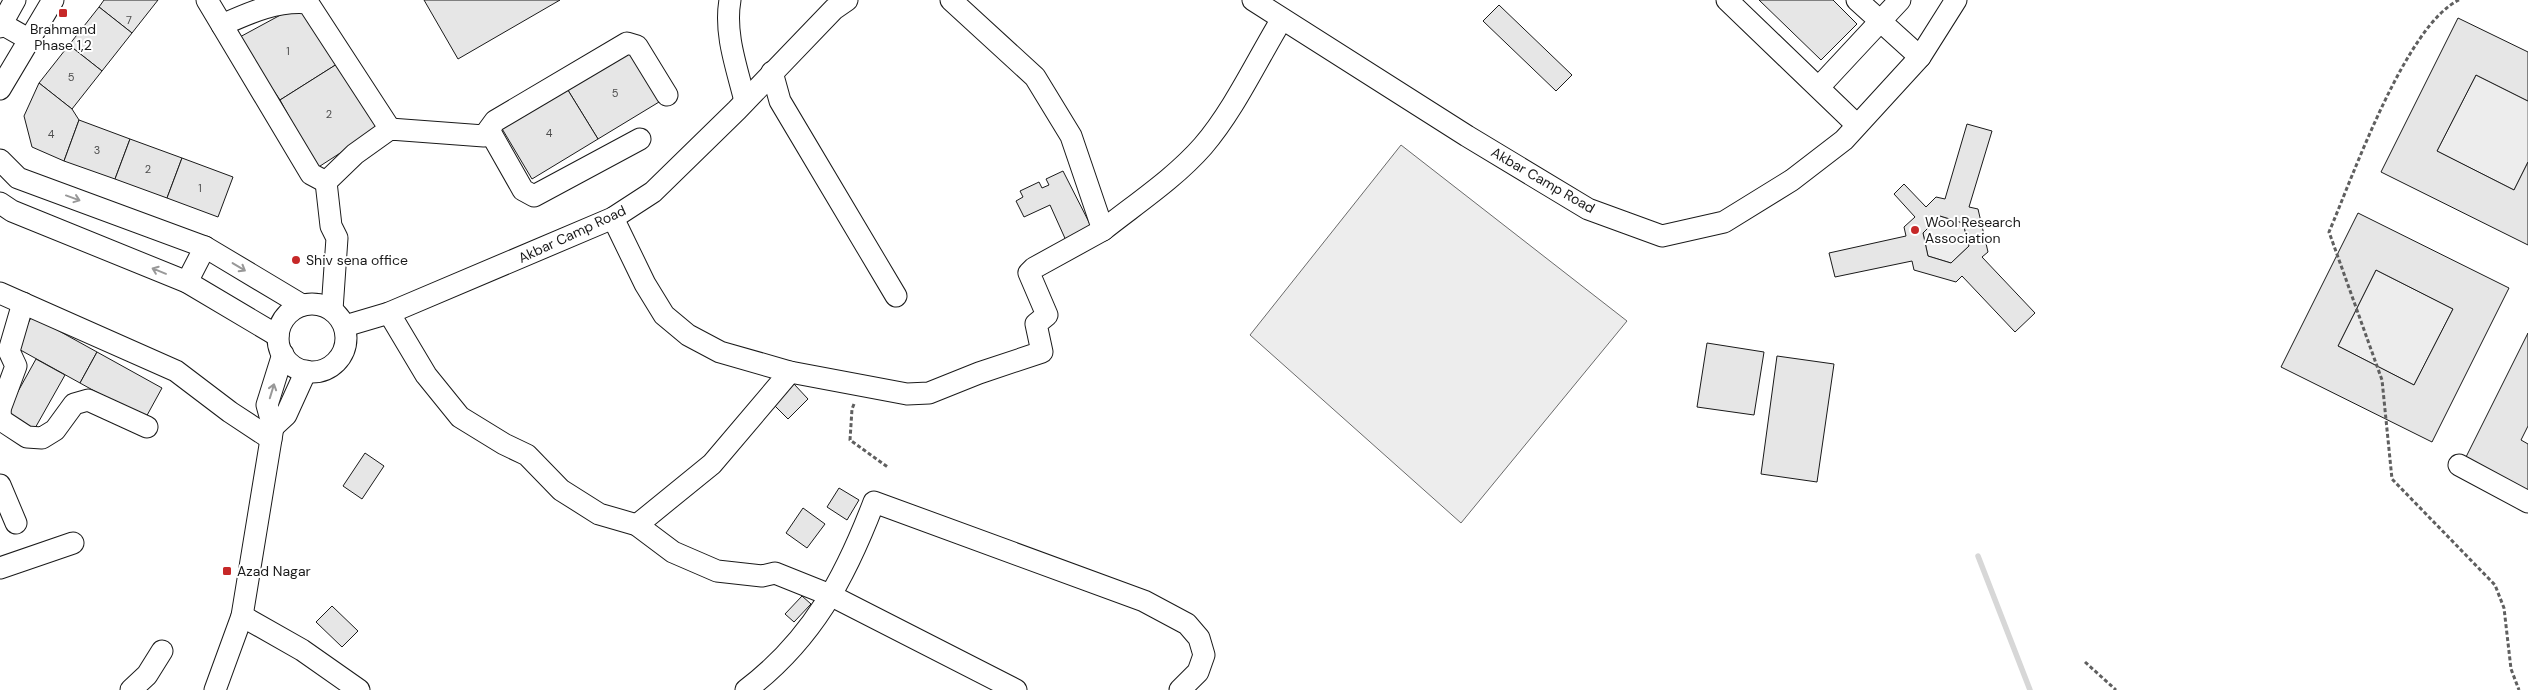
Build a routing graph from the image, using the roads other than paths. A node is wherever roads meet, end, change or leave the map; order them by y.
1 (15, 0) edge
2 (53, 0) edge
3 (207, 0) edge
4 (730, 0) edge
5 (847, 0) edge
6 (950, 0) edge
7 (1253, 0) edge
8 (1727, 0) edge
9 (1857, 0) edge
10 (1900, 0) edge
11 (1956, 0) edge
12 (1282, 19) junction
13 (1881, 22) junction
14 (1, 25) edge
15 (222, 25) junction
16 (30, 40) junction
17 (1920, 57) junction
18 (772, 72) junction
19 (1819, 87) junction
20 (0, 89) edge
21 (667, 95) dead end
22 (745, 101) junction
23 (1857, 125) junction
24 (390, 129) junction
25 (489, 130) junction
26 (640, 139) dead end
27 (0, 160) edge
28 (326, 182) junction
29 (38, 186) junction
30 (0, 203) edge
31 (23, 215) junction
32 (613, 218) junction
33 (1103, 230) junction
34 (205, 247) junction
35 (187, 282) junction
36 (0, 293) edge
37 (896, 296) dead end
38 (22, 303) junction
39 (324, 311) junction
40 (389, 313) junction
41 (281, 345) junction
42 (306, 372) junction
43 (790, 372) junction
44 (0, 410) edge
45 (147, 427) dead end
46 (272, 433) junction
47 (2459, 465) dead end
48 (0, 485) edge
49 (2528, 502) edge
50 (16, 523) dead end
51 (636, 525) junction
52 (73, 543) dead end
53 (0, 568) edge
54 (830, 595) junction
55 (242, 616) junction
56 (162, 652) dead end
57 (131, 690) edge
58 (215, 690) edge
59 (359, 690) edge
60 (746, 690) edge
61 (1016, 690) edge
62 (1180, 690) edge

1 - 14 street
2 - 16 street
3 - 15 street
4 - 22 street
5 - 18 street, Akbar Camp Road
6 - 33 street
7 - 12 street, Akbar Camp Road
8 - 19 street
9 - 13 street
10 - 13 street
11 - 17 street, Akbar Camp Road
12 - 23 street, Akbar Camp Road
12 - 33 street
13 - 17 street
13 - 19 street
14 - 16 street
15 - 24 street
15 - 28 street
16 - 20 street
17 - 23 street, Akbar Camp Road
18 - 22 street, Akbar Camp Road
18 - 37 street
19 - 23 street
21 - 25 street
22 - 32 street, Akbar Camp Road
24 - 25 street
24 - 28 street
25 - 26 street
27 - 29 street
28 - 39 street
29 - 31 street
29 -> 34 street
30 - 31 street
35 -> 31 street
32 - 40 street, Akbar Camp Road
32 - 43 street
33 - 43 street
34 - 35 street
34 -> 39 street
35 - 41 street
36 - 38 street
38 - 44 street
38 - 46 street
39 - 40 street, Akbar Camp Road
39 - 41 street
39 - 42 street
40 - 51 street
41 - 42 street
46 -> 41 street
42 - 46 street
43 - 51 street
44 - 45 street
46 - 55 street
47 - 49 street
48 - 50 street
51 - 54 street
52 - 53 street
54 - 60 street
54 - 61 street
54 - 62 street
55 - 58 street
55 - 59 street
56 - 57 street

